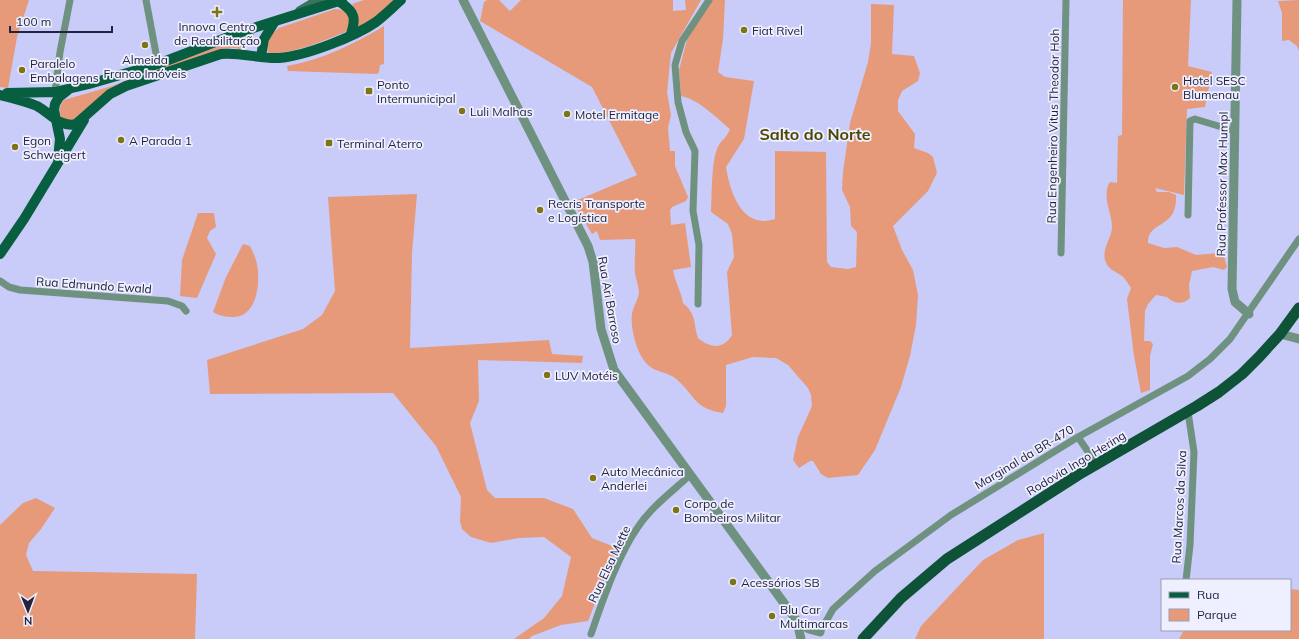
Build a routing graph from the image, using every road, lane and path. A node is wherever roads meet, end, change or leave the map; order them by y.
1 (70, 0) edge
2 (146, 0) edge
3 (319, 0) edge
4 (401, 0) edge
5 (464, 0) edge
6 (709, 0) edge
7 (1066, 0) edge
8 (1237, 0) edge
9 (340, 1) edge
10 (293, 15) junction
11 (275, 21) junction
12 (350, 36) junction
13 (261, 57) junction
14 (158, 64) junction
15 (68, 90) junction
16 (55, 92) junction
17 (0, 94) edge
18 (86, 117) junction
19 (56, 120) junction
20 (1235, 131) junction
21 (56, 165) junction
22 (1188, 215) dead end
23 (1299, 239) edge
24 (1061, 253) dead end
25 (0, 254) edge
26 (0, 281) edge
27 (698, 304) dead end
28 (1299, 308) edge
29 (186, 311) dead end
30 (1249, 314) junction
31 (1280, 334) junction
32 (1299, 339) edge
33 (1188, 412) junction
34 (1078, 437) junction
35 (1097, 465) junction
36 (690, 475) junction
37 (1186, 579) edge
38 (797, 621) junction
39 (820, 632) joint
40 (591, 634) dead end
41 (801, 639) edge
42 (863, 639) edge

1 - 16 street
2 - 14 street
3 - 10 main road
4 - 12 main road
5 - 36 street, Rua Ari Barroso
6 - 27 street
7 - 24 street, Rua Engenheiro Vitus Theodor Hoh
8 - 20 street, Rua Professor Max Humpl
9 - 10 main road
9 - 12 main road
10 - 11 main road
11 - 13 main road
11 - 14 main road
12 - 13 main road
13 - 18 main road
14 - 15 main road
15 - 16 main road
15 - 19 main road
16 - 17 main road
17 - 19 main road
18 - 19 main road
18 - 21 main road
19 - 21 main road
20 - 22 street
20 - 30 street, Rua Professor Max Humpl
21 - 25 main road
23 - 30 street, Marginal da BR-470
26 - 29 street, Rua Edmundo Ewald
28 - 31 highway, Rodovia Ingo Hering
30 - 34 street, Marginal da BR-470
31 - 32 street
31 - 33 highway, Rodovia Ingo Hering
33 - 35 highway, Rodovia Ingo Hering
33 - 37 street, Rua Marcos da Silva
34 - 35 street
34 - 39 street, Marginal da BR-470
35 - 42 highway, Rodovia Ingo Hering
36 - 38 street, Rua Ari Barroso
36 - 40 street, Rua Elsa Mette
38 - 39 street, Rua Ari Barroso
38 - 41 street, Rua Ari Barroso

